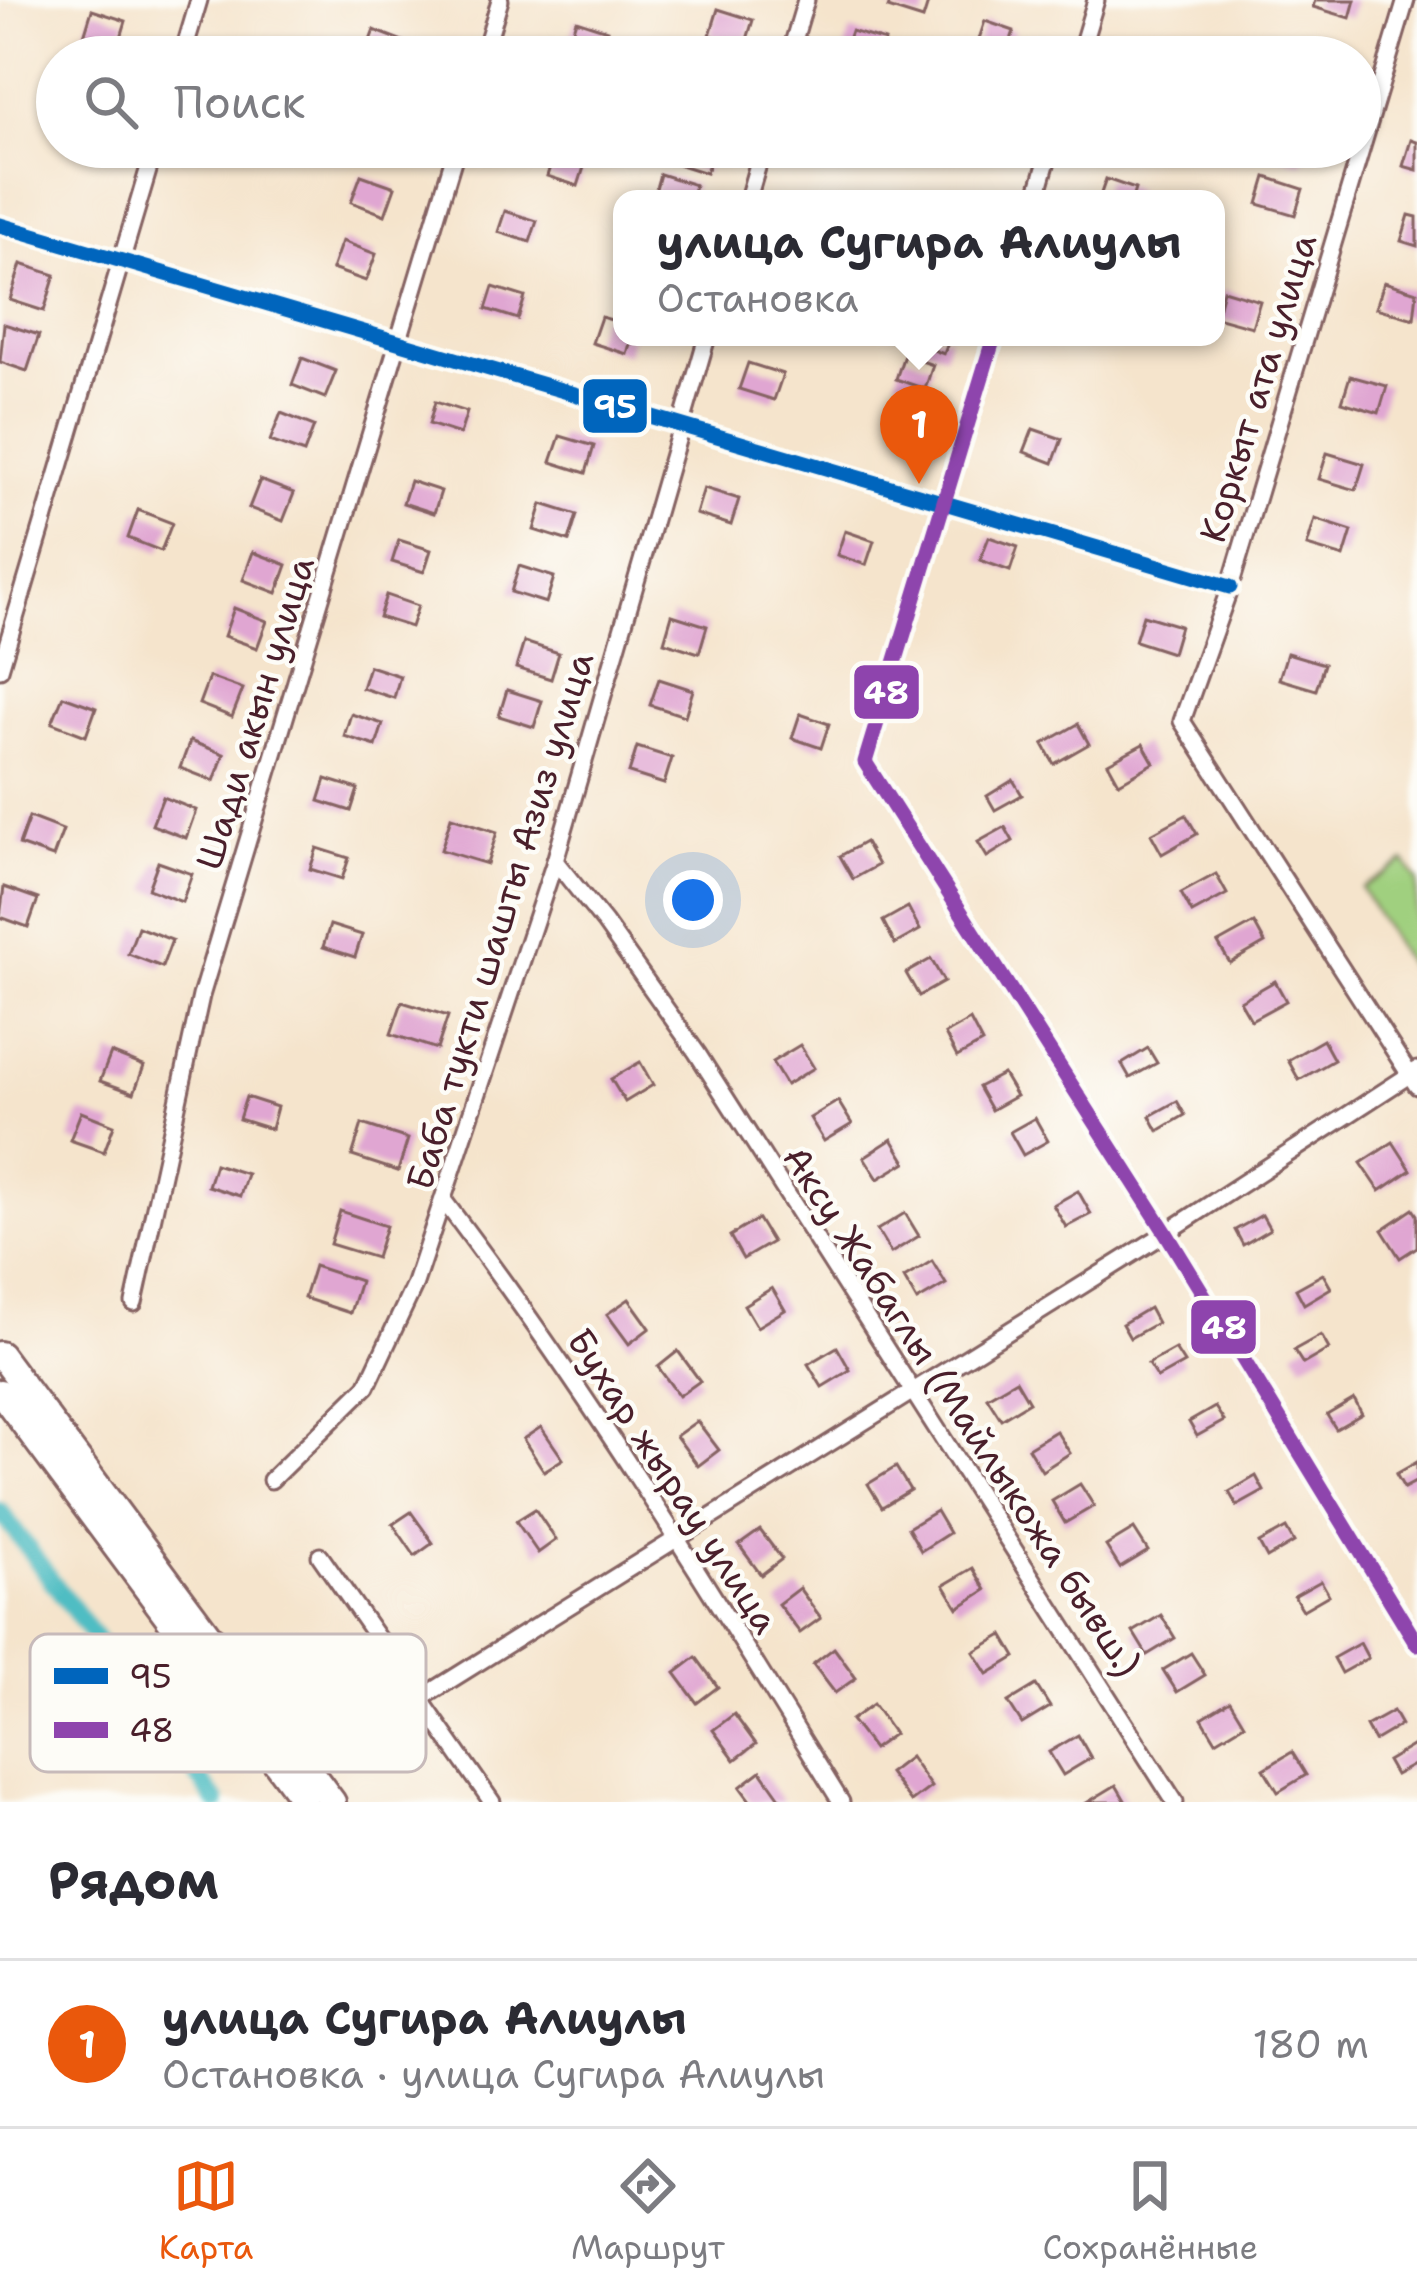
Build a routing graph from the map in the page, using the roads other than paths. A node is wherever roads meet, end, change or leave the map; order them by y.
1 (199, 0) edge
2 (500, 0) edge
3 (806, 0) edge
4 (1096, 0) edge
5 (1406, 0) edge
6 (188, 36) edge
7 (489, 36) edge
8 (796, 36) edge
9 (1085, 36) edge
10 (1381, 83) edge
11 (149, 168) edge
12 (451, 168) edge
13 (1356, 168) edge
14 (0, 225) edge
15 (121, 260) junction
16 (398, 342) junction
17 (704, 346) edge
18 (991, 346) edge
19 (682, 426) junction
20 (944, 503) junction
21 (1230, 587) junction
22 (0, 669) edge
23 (555, 861) junction
24 (1414, 1076) edge
25 (444, 1201) junction
26 (1166, 1233) junction
27 (134, 1303) dead end
28 (0, 1354) edge
29 (914, 1389) junction
30 (0, 1391) edge
31 (271, 1480) dead end
32 (677, 1537) junction
33 (320, 1556) dead end
34 (180, 1634) edge
35 (208, 1634) edge
36 (375, 1634) edge
37 (1417, 1644) edge
38 (426, 1695) edge
39 (426, 1708) edge
40 (283, 1772) edge
41 (311, 1772) edge
42 (305, 1802) edge
43 (333, 1802) edge
44 (492, 1802) edge
45 (841, 1802) edge
46 (1175, 1802) edge

1 - 6 street
2 - 7 street
3 - 8 street
4 - 9 street
5 - 10 street, Коркыт ата улица
11 - 15 street
12 - 16 street, Шади акын улица
13 - 21 street, Коркыт ата улица
14 - 15 street
15 - 16 street
15 - 22 street
16 - 19 street
16 - 27 street, Шади акын улица
17 - 19 street, Баба тукти шашты Азиз улица
18 - 20 street
19 - 20 street
19 - 23 street, Баба тукти шашты Азиз улица
20 - 21 street
20 - 26 street
21 - 24 street, Коркыт ата улица
23 - 25 street, Баба тукти шашты Азиз улица
23 - 29 street, Аксу Жабаглы (Майлыкожа бывш.)
24 - 26 street
25 - 31 street, Баба тукти шашты Азиз улица
25 - 32 street, Бухар жырау улица
26 - 29 street
26 - 37 street
28 - 35 highway
29 - 32 street
29 - 46 street, Аксу Жабаглы (Майлыкожа бывш.)
30 - 34 highway
32 - 38 street
32 - 45 street, Бухар жырау улица
33 - 36 street
39 - 44 street
40 - 42 highway
41 - 43 highway

